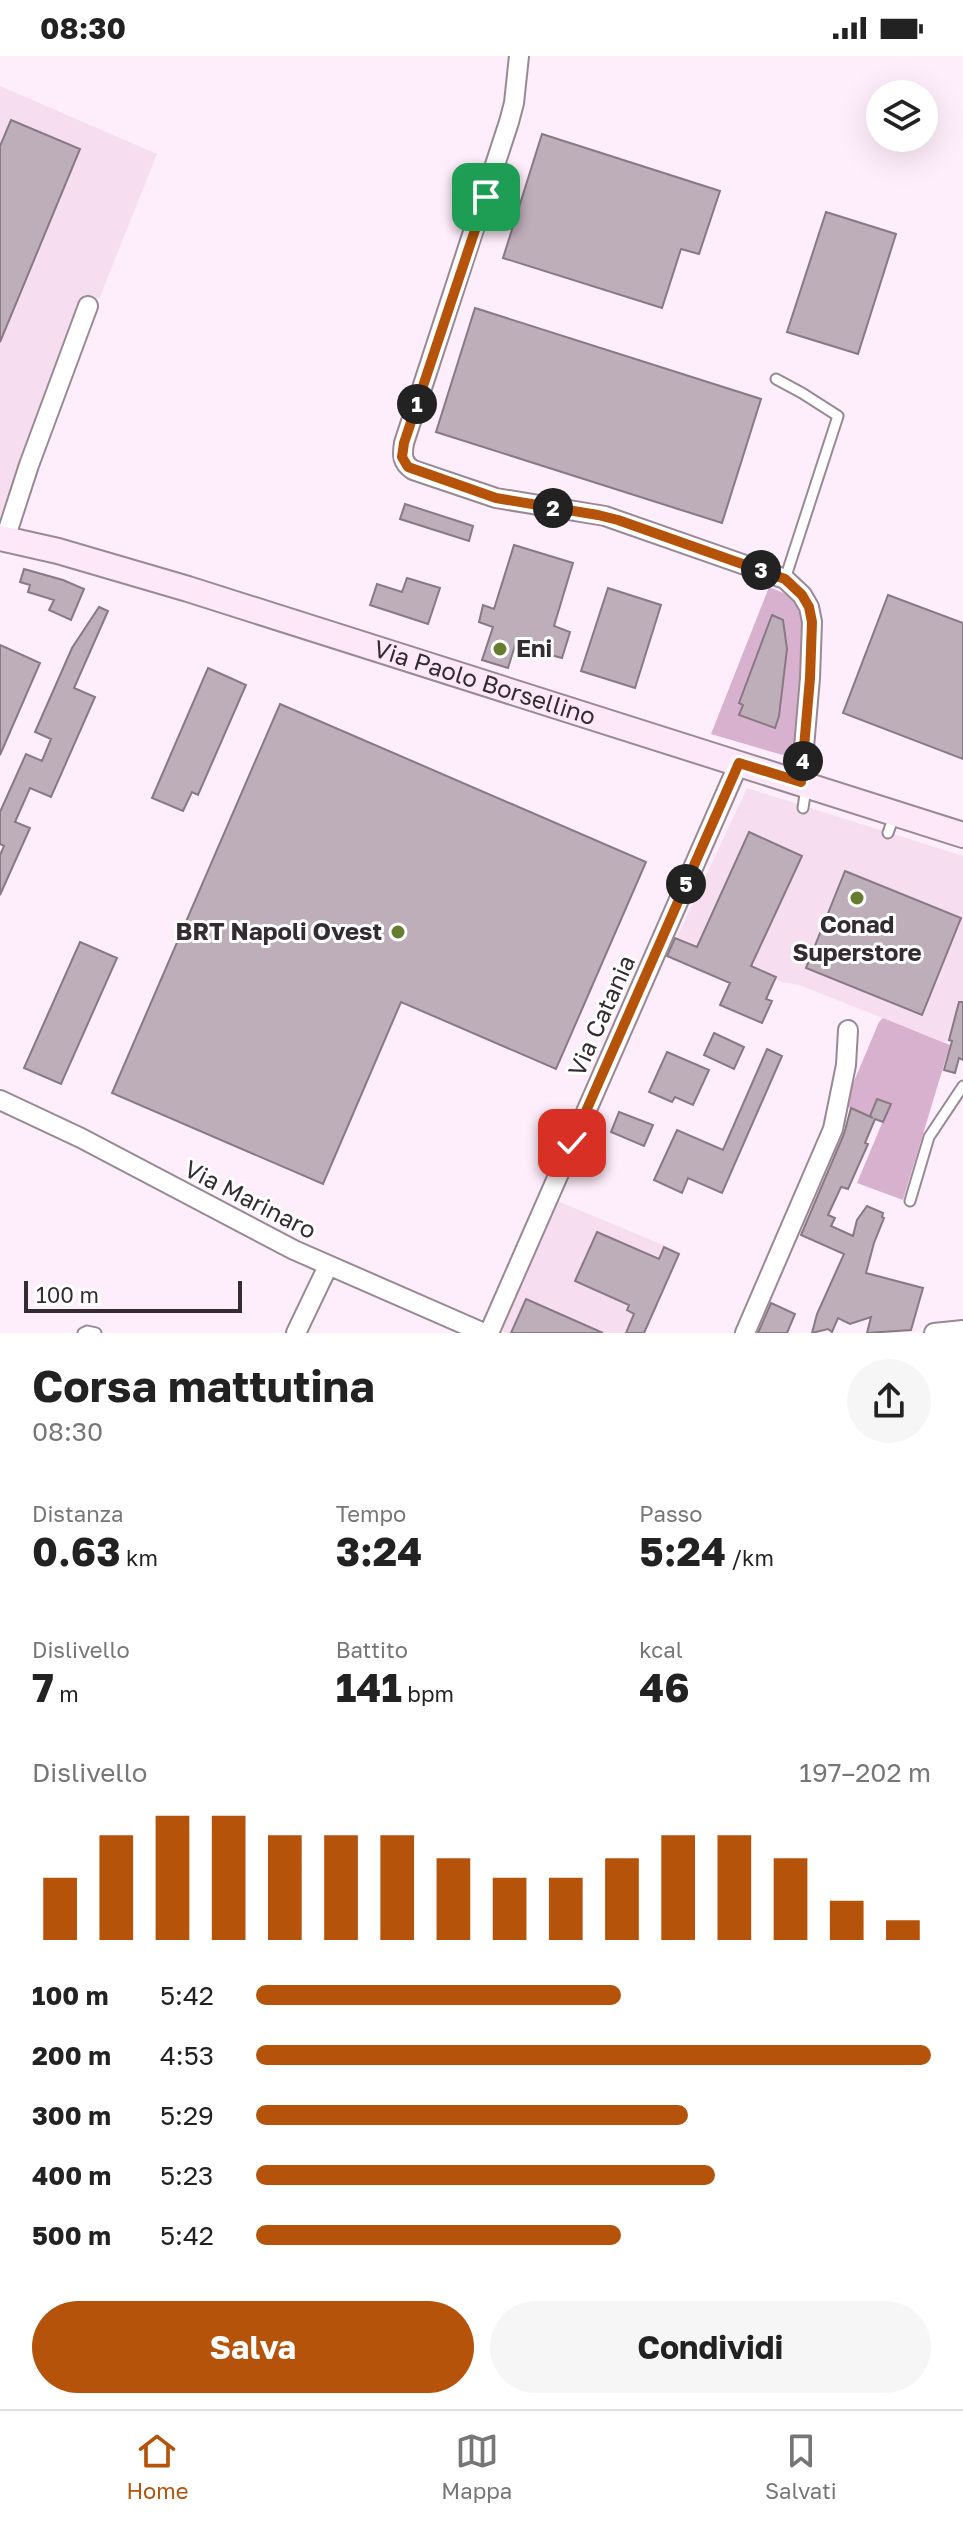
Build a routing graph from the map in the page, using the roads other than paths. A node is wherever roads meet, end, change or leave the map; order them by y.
1 (519, 56) edge
2 (88, 306) dead end
3 (776, 379) dead end
4 (2, 538) edge
5 (785, 579) junction
6 (739, 763) junction
7 (803, 792) junction
8 (963, 835) edge
9 (848, 1030) dead end
10 (963, 1086) edge
11 (0, 1100) edge
12 (910, 1201) dead end
13 (328, 1266) junction
14 (963, 1330) edge
15 (83, 1333) edge
16 (96, 1333) edge
17 (296, 1333) edge
18 (486, 1333) edge
19 (745, 1333) edge
20 (934, 1333) edge

1 - 5 street
2 - 4 street, Via Paolo Borsellino
3 - 5 lane
4 - 6 main road, Via Paolo Borsellino
5 - 7 street
6 - 7 main road, Via Paolo Borsellino
6 - 18 street, Via Catania
7 - 8 main road, Via Paolo Borsellino
9 - 19 street
10 - 12 lane
11 - 13 street, Via Marinaro
13 - 17 street
13 - 18 street, Via Marinaro
14 - 20 street
15 - 16 lane

